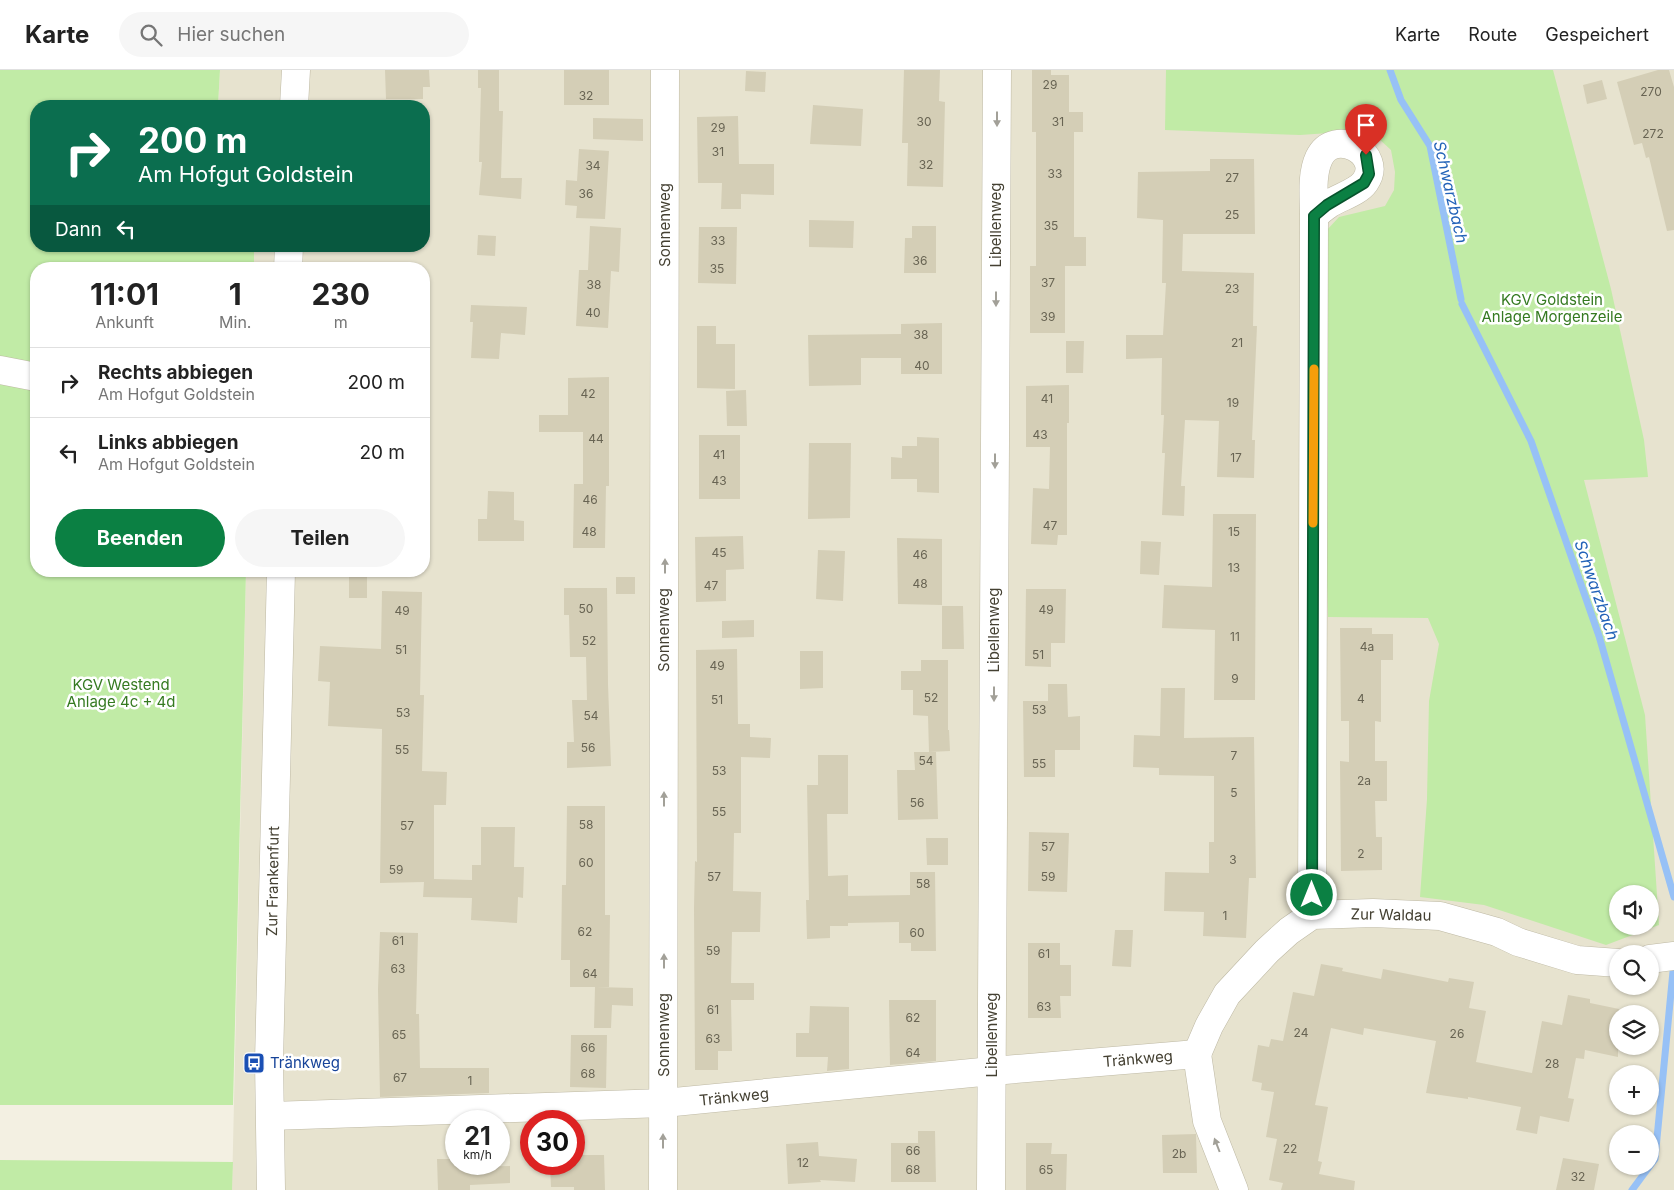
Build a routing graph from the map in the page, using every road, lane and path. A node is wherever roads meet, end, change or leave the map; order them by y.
1 (296, 70) edge
2 (665, 70) edge
3 (997, 70) edge
4 (294, 100) edge
5 (1314, 216) dead end
6 (0, 370) edge
7 (30, 376) edge
8 (280, 577) edge
9 (1312, 915) junction
10 (1609, 962) edge
11 (1197, 1054) junction
12 (992, 1071) junction
13 (664, 1103) junction
14 (271, 1116) junction
15 (272, 1190) edge
16 (663, 1190) edge
17 (991, 1190) edge
18 (1234, 1190) edge

1 - 4 street
13 -> 2 street, Sonnenweg
3 -> 12 street, Libellenweg
5 - 9 street
6 - 7 street
8 - 14 street, Zur Frankenfurt
9 - 10 street, Zur Waldau
9 - 11 street
11 - 12 street, Tränkweg
18 -> 11 street
12 - 13 street, Tränkweg
12 - 17 street, Libellenweg
13 - 14 street, Tränkweg
16 -> 13 street, Sonnenweg
14 - 15 street, Zur Frankenfurt

